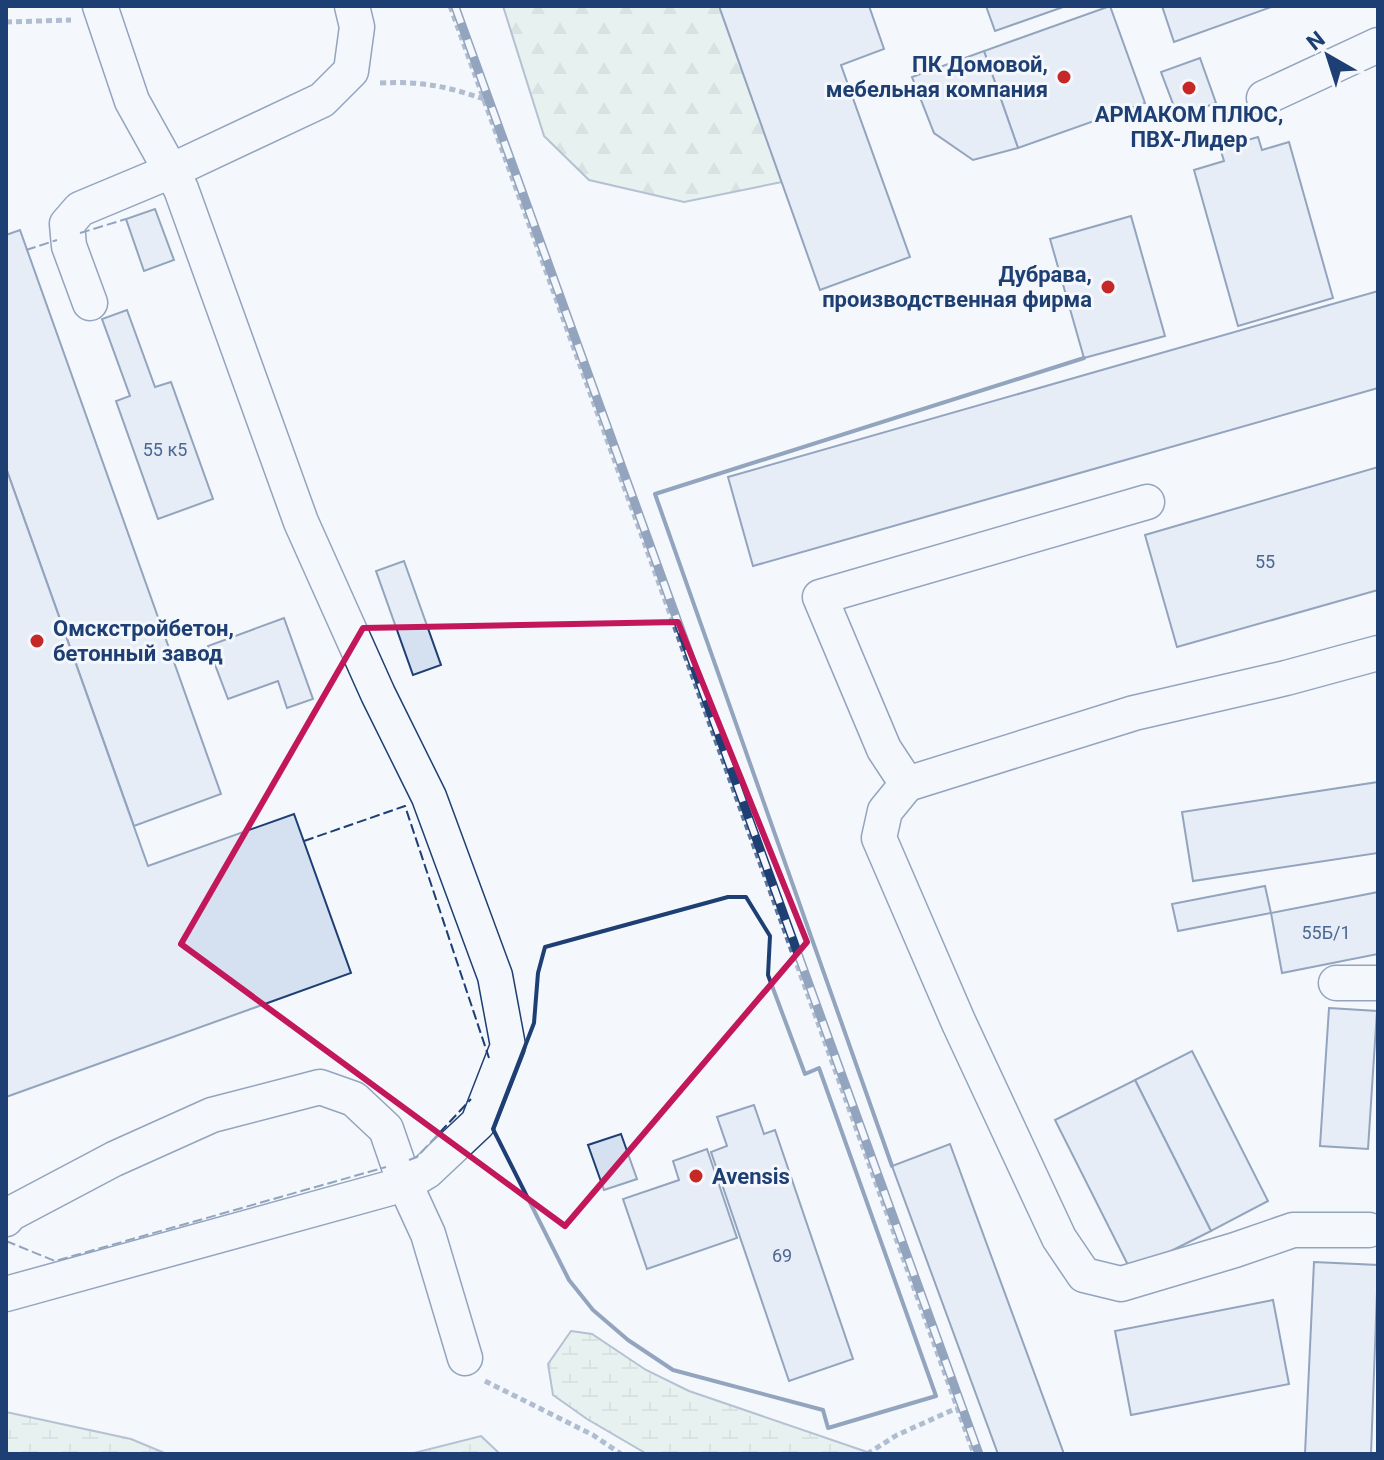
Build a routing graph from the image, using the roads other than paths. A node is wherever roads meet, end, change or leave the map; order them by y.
1 (352, 6) edge
2 (102, 12) edge
3 (1378, 45) edge
4 (1264, 98) dead end
5 (171, 171) junction
6 (90, 303) dead end
7 (1147, 502) dead end
8 (1378, 653) edge
9 (907, 784) junction
10 (1336, 983) dead end
11 (1378, 983) edge
12 (405, 1184) junction
13 (6, 1219) edge
14 (1369, 1230) dead end
15 (6, 1294) edge
16 (465, 1358) road end

1 - 5 lane
2 - 5 lane
3 - 4 lane
5 - 6 lane
5 - 12 lane
7 - 9 lane
8 - 9 lane
9 - 14 lane
10 - 11 lane
12 - 13 lane
12 - 15 lane
12 - 16 lane

